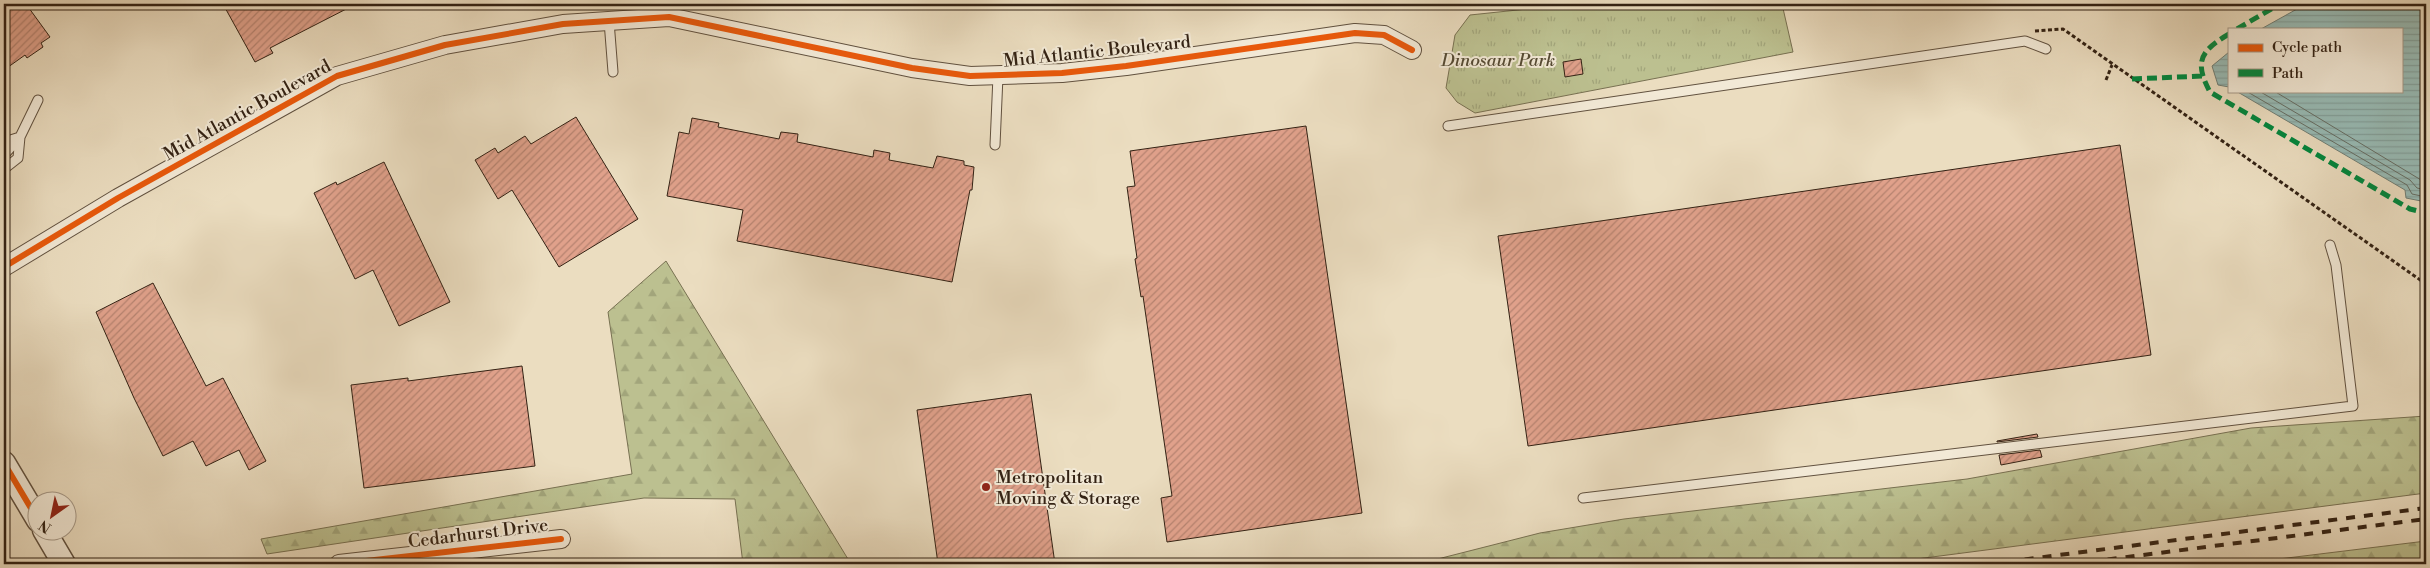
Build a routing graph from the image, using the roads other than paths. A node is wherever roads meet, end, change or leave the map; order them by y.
1 (609, 21) junction
2 (2046, 49) dead end
3 (1412, 50) dead end
4 (613, 72) dead end
5 (998, 76) junction
6 (38, 100) dead end
7 (1448, 126) dead end
8 (20, 137) junction
9 (4, 142) edge
10 (995, 145) dead end
11 (4, 147) edge
12 (4, 154) edge
13 (4, 169) edge
14 (2330, 245) dead end
15 (4, 267) edge
16 (4, 463) edge
17 (1583, 498) dead end
18 (28, 503) edge
19 (561, 539) dead end
20 (50, 540) edge
21 (64, 564) edge
22 (339, 564) edge

1 - 4 lane
1 - 5 street, Mid Atlantic Boulevard
1 - 15 street, Mid Atlantic Boulevard
2 - 7 lane
3 - 5 street, Mid Atlantic Boulevard
5 - 10 lane
6 - 8 lane
8 - 9 lane
8 - 11 lane
8 - 12 lane
8 - 13 lane
14 - 17 lane
16 - 18 street
19 - 22 street, Cedarhurst Drive
20 - 21 street

